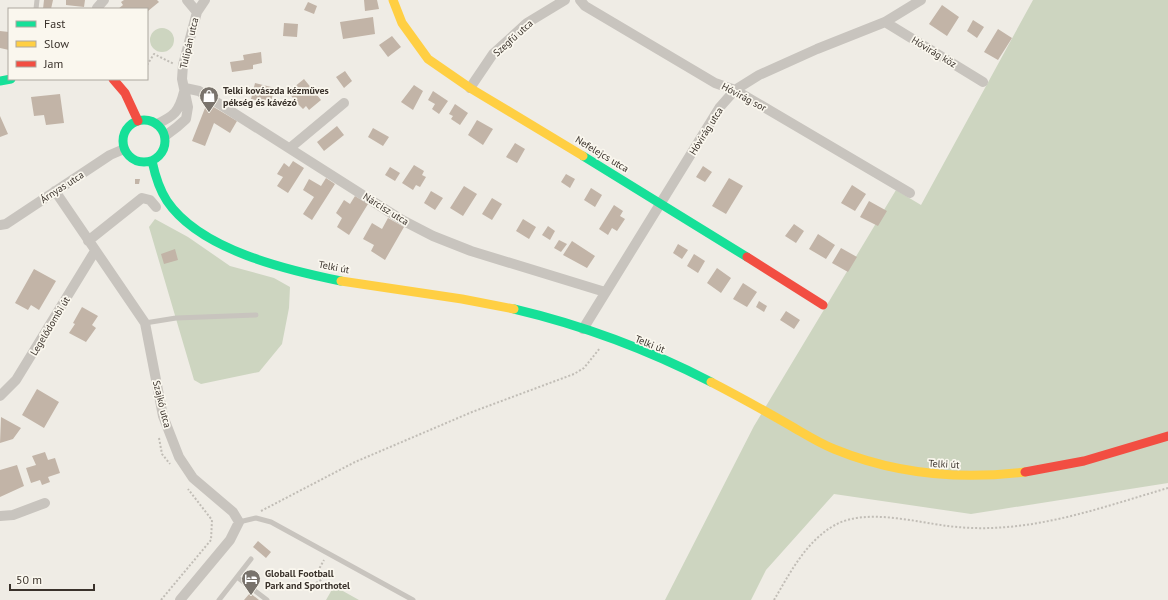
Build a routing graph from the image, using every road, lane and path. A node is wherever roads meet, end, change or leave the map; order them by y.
1 (104, 0) edge
2 (187, 0) edge
3 (205, 0) edge
4 (393, 0) edge
5 (565, 0) edge
6 (580, 0) edge
7 (921, 0) edge
8 (97, 6) edge
9 (197, 12) junction
10 (885, 22) junction
11 (148, 63) edge
12 (183, 66) junction
13 (114, 80) edge
14 (983, 82) dead end
15 (185, 88) junction
16 (470, 88) junction
17 (735, 90) junction
18 (344, 103) dead end
19 (138, 121) junction
20 (157, 124) junction
21 (165, 136) junction
22 (290, 148) junction
23 (124, 149) junction
24 (152, 161) junction
25 (55, 191) junction
26 (910, 193) dead end
27 (661, 203) junction
28 (156, 207) dead end
29 (0, 225) edge
30 (88, 241) junction
31 (95, 251) junction
32 (605, 292) junction
33 (823, 305) dead end
34 (256, 315) dead end
35 (145, 324) junction
36 (583, 329) junction
37 (602, 346) dead end
38 (0, 396) edge
39 (1168, 436) edge
40 (1168, 488) edge
41 (45, 503) dead end
42 (259, 512) dead end
43 (0, 516) edge
44 (239, 522) junction
45 (251, 559) dead end
46 (319, 569) dead end
47 (237, 577) junction
48 (316, 583) dead end
49 (180, 600) edge
50 (219, 600) edge
51 (267, 600) edge
52 (413, 600) edge
53 (774, 600) edge

1 - 8 street
2 - 9 street
3 - 9 street, Tulipán utca
4 - 16 main road, Nefelejcs utca
5 - 16 street, Szegfű utca
6 - 17 street, Hóvirág sor
7 - 10 street, Hóvirág utca
9 - 12 street, Tulipán utca
10 - 14 street, Hóvirág köz
10 - 17 street, Hóvirág utca
11 - 12 path
12 - 15 street, Tulipán utca
13 - 19 main road
15 - 20 street, Tulipán utca
15 - 21 street, Tulipán utca
15 - 22 street, Nárcisz utca
16 - 27 main road, Nefelejcs utca
17 - 26 street, Hóvirág sor
17 - 27 street, Hóvirág utca
18 - 22 street
19 - 20 main road
19 - 23 main road
20 - 21 main road
21 - 24 main road
22 - 32 street, Nárcisz utca
23 - 24 main road
23 - 25 street, Árnyas utca
24 - 36 main road, Telki út
25 - 29 street, Árnyas utca
25 - 30 street, Szajkó utca
27 - 32 street, Hóvirág utca
27 - 33 main road, Nefelejcs utca
28 - 30 street
30 - 31 street, Szajkó utca
31 - 35 street, Szajkó utca
31 - 38 street, Legelődombi út
32 - 36 street, Hóvirág utca
34 - 35 lane
35 - 44 street, Szajkó utca
36 - 39 main road, Telki út
37 - 42 path
40 - 53 path
41 - 43 street
44 - 49 street
44 - 52 lane
45 - 47 lane
46 - 48 path
47 - 50 lane
47 - 51 lane

